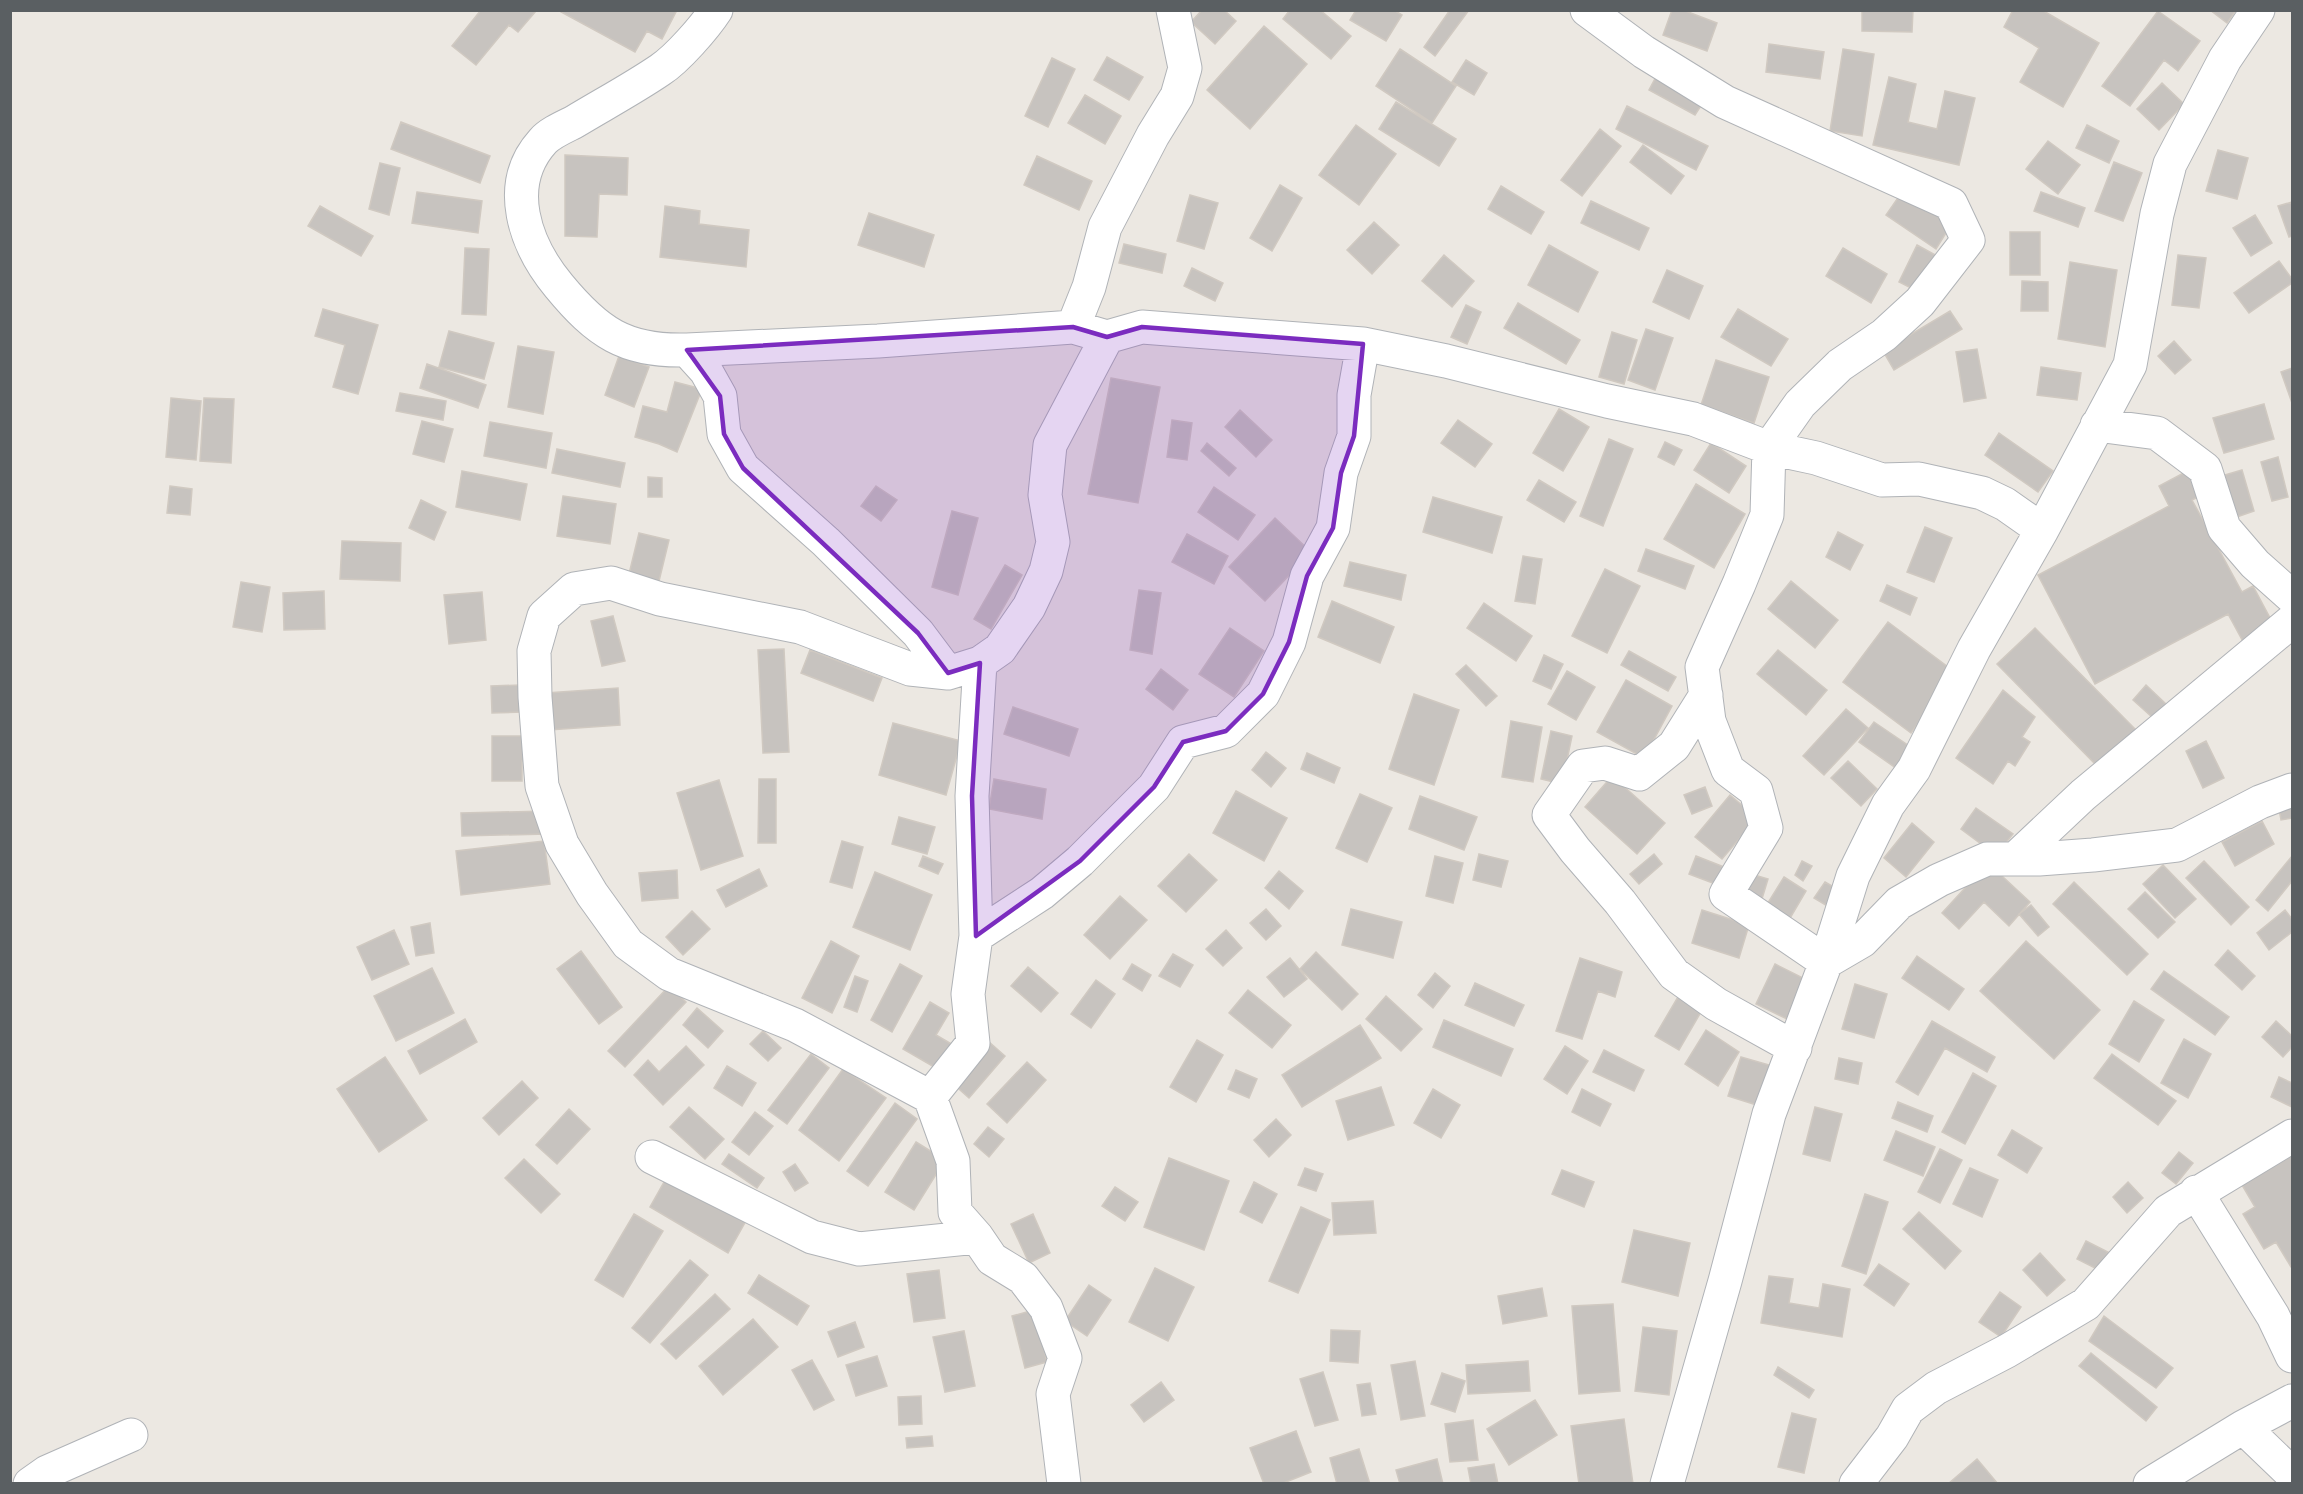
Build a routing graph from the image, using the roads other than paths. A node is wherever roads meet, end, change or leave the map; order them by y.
1 (1173, 10) edge
2 (1587, 10) edge
3 (2258, 10) edge
4 (709, 14) edge
5 (1073, 327) junction
6 (1107, 337) junction
7 (1363, 344) junction
8 (687, 350) junction
9 (2097, 425) junction
10 (1769, 448) junction
11 (2042, 530) junction
12 (2292, 597) edge
13 (2292, 621) edge
14 (980, 663) junction
15 (948, 673) junction
16 (1706, 695) junction
17 (2292, 790) edge
18 (2015, 858) junction
19 (976, 936) junction
20 (1826, 963) junction
21 (1795, 1048) junction
22 (930, 1097) junction
23 (2292, 1136) edge
24 (652, 1157) dead end
25 (2196, 1192) junction
26 (977, 1237) junction
27 (2292, 1356) edge
28 (2292, 1401) edge
29 (2243, 1427) junction
30 (131, 1435) dead end
31 (2292, 1474) edge
32 (30, 1484) edge
33 (1064, 1484) edge
34 (1667, 1484) edge
35 (1856, 1484) edge
36 (2150, 1484) edge

1 - 5 street
2 - 10 street
3 - 9 street
4 - 8 street
5 - 6 street
5 - 8 street
6 - 7 street
6 - 14 street
7 - 10 street
7 - 19 street
8 - 15 street
9 - 11 street
9 - 12 street
10 - 11 street
10 - 16 street
11 - 20 street
13 - 18 street
14 - 15 street
14 - 19 street
15 - 22 street
16 - 20 street
16 - 21 street
17 - 18 street
18 - 20 street
19 - 22 street
20 - 21 street
21 - 34 street
22 - 26 street
23 - 25 street
24 - 26 street
25 - 27 street
25 - 35 street
26 - 33 street
28 - 29 street
29 - 31 street
29 - 36 street
30 - 32 street

